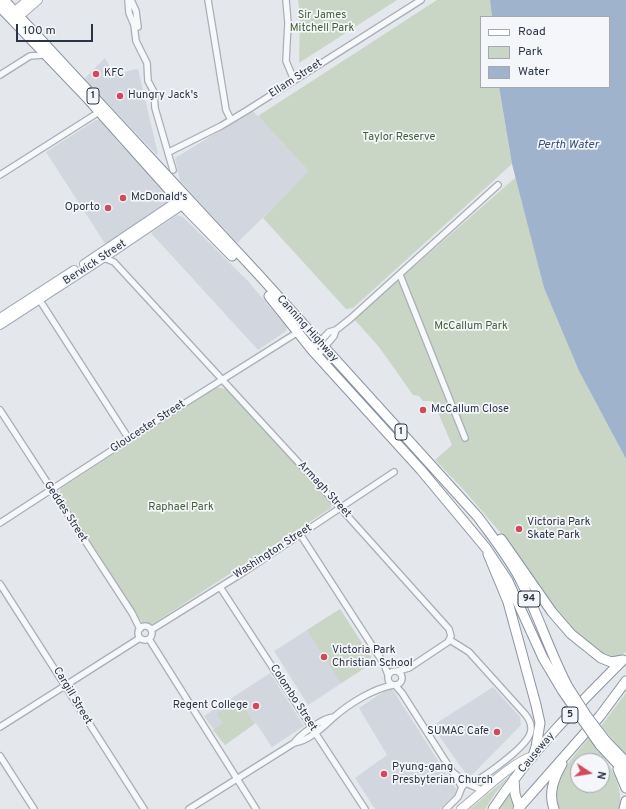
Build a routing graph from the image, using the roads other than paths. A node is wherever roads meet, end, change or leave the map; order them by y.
1 (4, 0) edge
2 (28, 0) edge
3 (38, 0) edge
4 (128, 0) edge
5 (131, 0) edge
6 (208, 0) edge
7 (286, 0) edge
8 (421, 0) edge
9 (0, 7) edge
10 (14, 16) junction
11 (135, 22) junction
12 (44, 55) junction
13 (0, 75) edge
14 (294, 80) junction
15 (99, 112) junction
16 (231, 120) junction
17 (169, 152) junction
18 (173, 170) dead end
19 (0, 175) edge
20 (498, 185) dead end
21 (184, 200) junction
22 (113, 252) junction
23 (104, 258) junction
24 (114, 262) junction
25 (400, 275) junction
26 (38, 298) junction
27 (0, 322) edge
28 (298, 332) junction
29 (321, 345) junction
30 (314, 353) junction
31 (222, 380) junction
32 (0, 410) edge
33 (465, 438) dead end
34 (129, 439) junction
35 (394, 472) dead end
36 (51, 490) junction
37 (341, 508) junction
38 (478, 517) junction
39 (0, 523) edge
40 (300, 534) junction
41 (486, 548) junction
42 (0, 584) edge
43 (220, 587) junction
44 (146, 628) junction
45 (140, 638) junction
46 (149, 639) junction
47 (450, 640) junction
48 (624, 658) edge
49 (384, 664) junction
50 (409, 668) junction
51 (396, 671) junction
52 (388, 677) junction
53 (402, 679) junction
54 (626, 681) edge
55 (66, 685) junction
56 (394, 685) junction
57 (380, 687) junction
58 (565, 689) junction
59 (402, 692) junction
60 (0, 728) edge
61 (314, 730) junction
62 (603, 742) junction
63 (573, 748) junction
64 (0, 756) edge
65 (533, 756) junction
66 (612, 759) junction
67 (626, 762) edge
68 (626, 773) edge
69 (237, 779) junction
70 (514, 780) junction
71 (466, 785) junction
72 (626, 788) edge
73 (484, 791) junction
74 (626, 801) edge
75 (519, 808) edge
76 (34, 809) edge
77 (144, 809) edge
78 (189, 809) edge
79 (256, 809) edge
80 (366, 809) edge
81 (446, 809) edge
82 (461, 809) edge
83 (493, 809) edge
84 (554, 809) edge
85 (624, 809) edge

1 - 10 highway, Canning Highway / 1
2 - 10 main road
3 - 10 main road
4 - 11 street
5 - 11 street
6 - 16 street
7 - 14 street
8 - 14 street, Ellam Street
9 - 10 highway, Canning Highway / 1
10 - 12 highway, Canning Highway / 1
10 - 21 highway, Canning Highway / 1
11 - 17 street
12 - 13 street
12 - 15 highway, Canning Highway / 1
14 - 16 street, Ellam Street
15 - 19 street
15 - 21 highway, Canning Highway / 1
16 - 17 street, Ellam Street
17 - 18 street
20 - 25 street
21 - 22 main road, Berwick Street
21 - 26 main road, Berwick Street
21 - 28 highway, Canning Highway / 1
21 - 29 highway, Canning Highway / 1
22 - 23 main road, Berwick Street
22 - 24 street
23 - 24 street, Armagh Street
23 - 26 main road, Berwick Street
24 - 31 street, Armagh Street
25 - 29 street
25 - 33 street
26 - 27 main road, Berwick Street
26 - 34 street
28 - 30 highway, Canning Highway / 1
28 - 31 street, Gloucester Street
29 - 30 street
29 - 38 highway, Canning Highway / 1
30 - 41 highway, Canning Highway / 1
31 - 34 street, Gloucester Street
31 - 37 street, Armagh Street
32 - 36 street, Geddes Street
34 - 36 street, Gloucester Street
35 - 37 street, Washington Street
36 - 39 street, Gloucester Street
36 - 44 street, Geddes Street
37 - 40 street, Washington Street
37 - 47 street, Armagh Street
38 - 48 highway
38 - 58 highway, Canning Highway / 94
40 - 43 street, Washington Street
40 - 49 street
41 - 58 highway, Canning Highway / 1
41 - 65 highway
42 - 55 street, Cargill Street
43 - 44 street, Washington Street
43 - 61 street, Colombo Street
44 - 45 street
44 - 46 street
45 - 46 street
45 - 55 street
46 - 69 street
47 - 50 street
47 - 71 street
48 - 65 highway, Causeway / 5
49 - 51 street
49 - 52 street
50 - 51 street
50 - 53 street
51 - 52 street
51 - 53 street
52 - 56 street
52 - 57 street
53 - 56 street
53 - 59 street
54 - 63 highway, Causeway / 5
55 - 60 street
55 - 77 street, Cargill Street
56 - 57 street
56 - 59 street
57 - 61 street
58 - 62 highway, 94, bridge
59 - 71 street
61 - 69 street
61 - 80 street, Colombo Street
62 - 66 highway
62 - 67 highway, 94
63 - 75 highway, Causeway / 5
63 - 84 highway
64 - 76 street
65 - 70 highway, Causeway / 5
65 - 73 main road
66 - 68 highway
66 - 72 highway
69 - 78 street
69 - 79 street
70 - 75 highway
70 - 83 highway, Causeway
71 - 73 street
71 - 81 street
73 - 82 main road
74 - 85 highway

